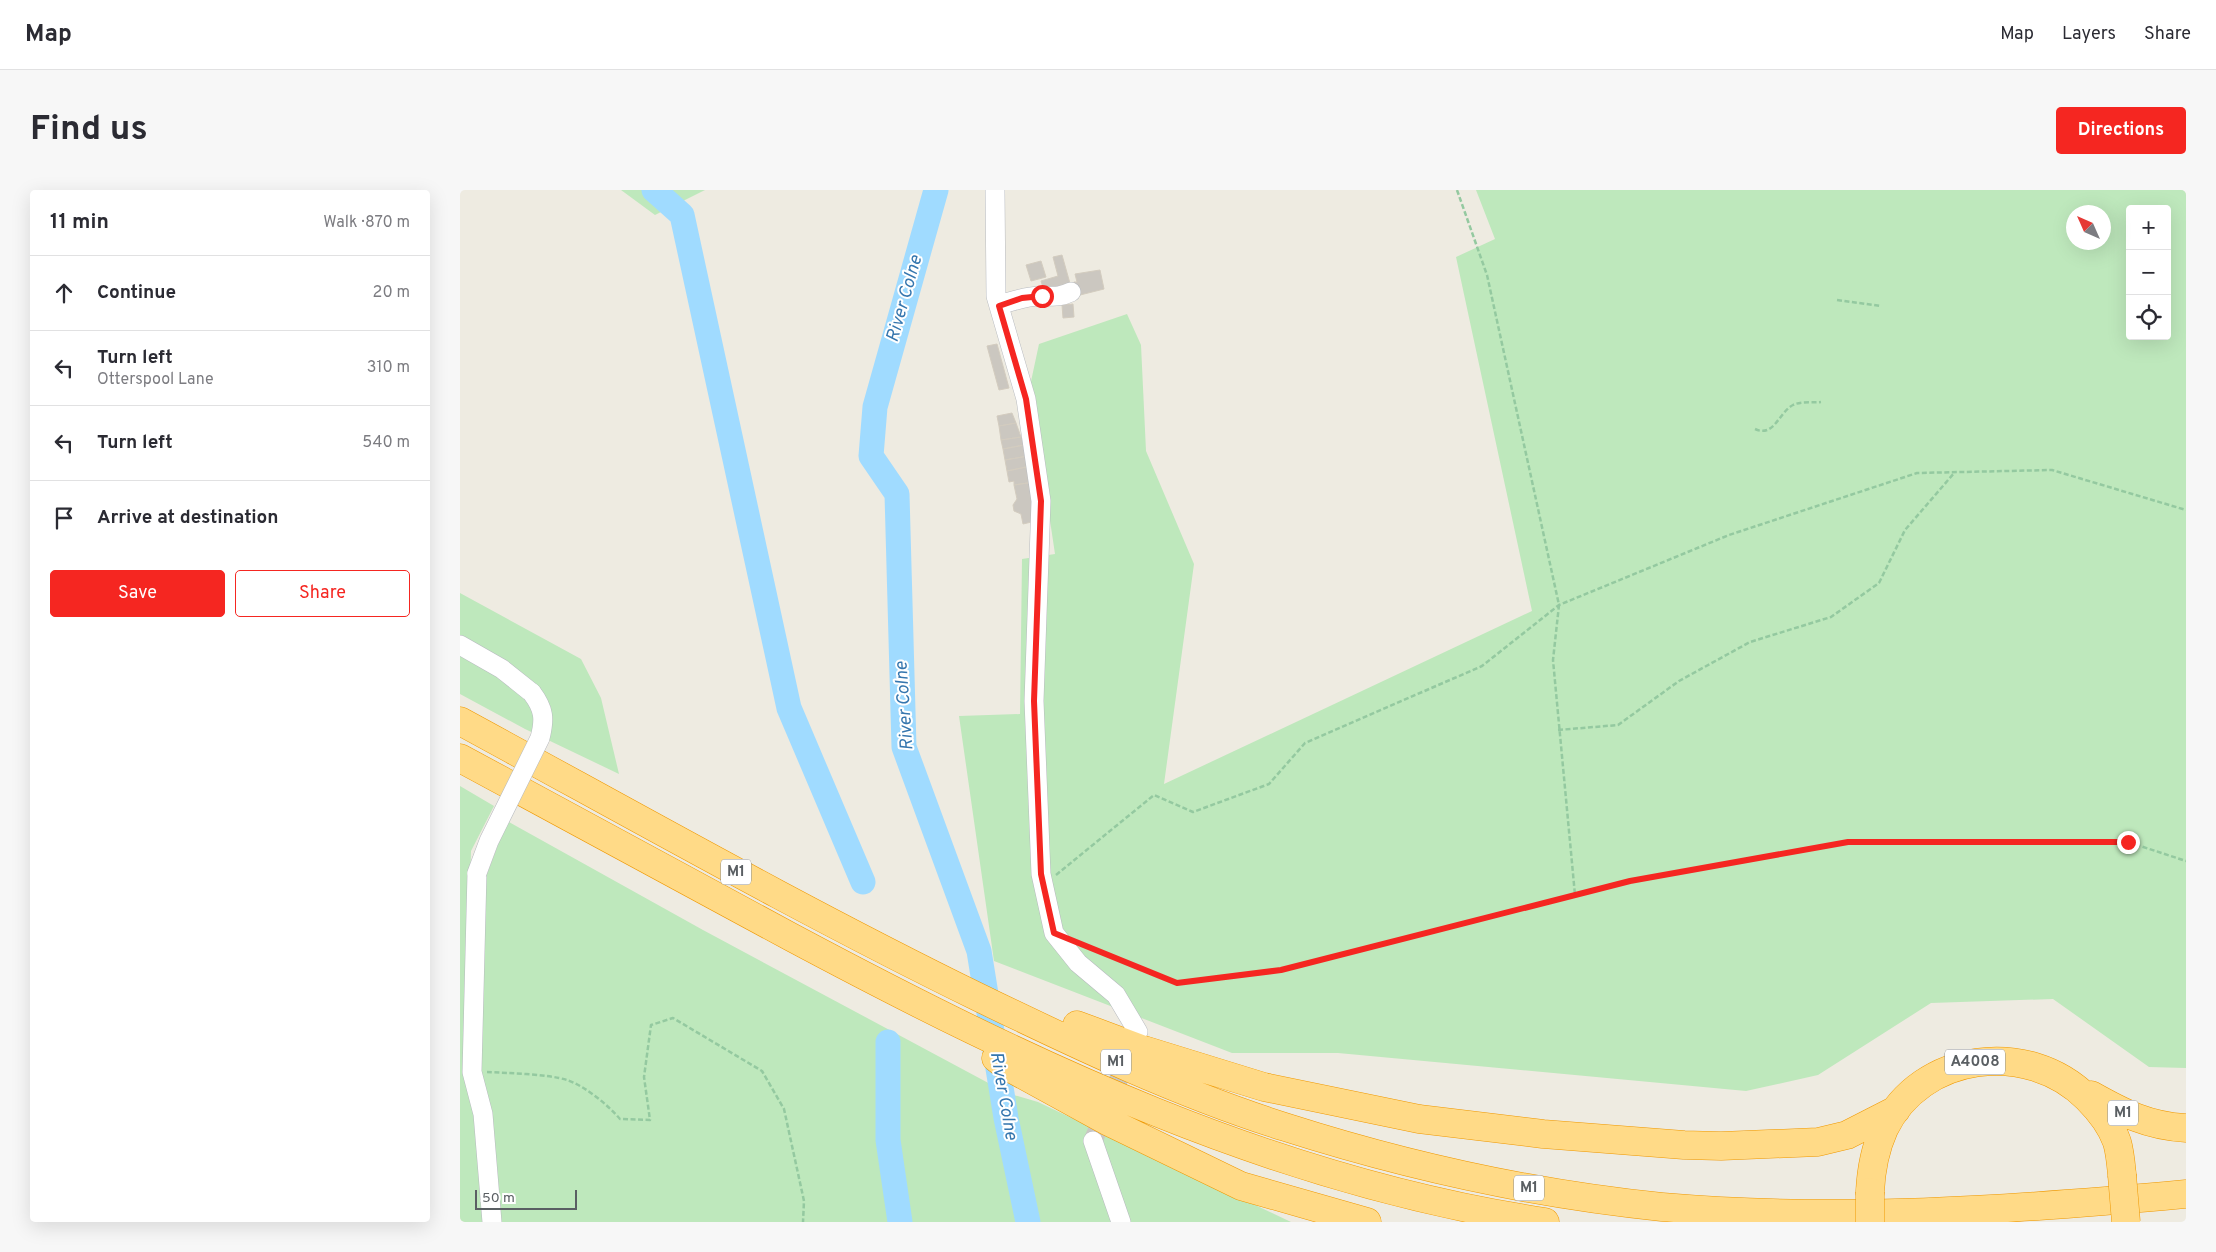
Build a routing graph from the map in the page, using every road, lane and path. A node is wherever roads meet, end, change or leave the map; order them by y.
1 (995, 190) edge
2 (1457, 190) edge
3 (1072, 292) dead end
4 (1837, 300) dead end
5 (999, 306) junction
6 (1882, 306) dead end
7 (1822, 402) dead end
8 (1755, 429) dead end
9 (1955, 472) junction
10 (2186, 510) edge
11 (1559, 605) junction
12 (460, 645) edge
13 (460, 722) edge
14 (1558, 730) junction
15 (460, 758) edge
16 (2186, 861) edge
17 (1042, 880) junction
18 (1575, 895) junction
19 (1054, 933) junction
20 (1018, 1008) junction
21 (1138, 1032) dead end
22 (1027, 1067) junction
23 (472, 1072) junction
24 (2066, 1080) junction
25 (1896, 1110) junction
26 (2186, 1128) edge
27 (1093, 1141) tunnel mouth
28 (2186, 1194) edge
29 (492, 1222) edge
30 (803, 1222) edge
31 (1121, 1222) edge
32 (1367, 1222) edge
33 (1545, 1222) edge
34 (1870, 1222) edge
35 (2126, 1222) edge

1 - 5 street
2 - 11 path
3 - 5 street
4 - 6 path
5 - 17 street
7 - 8 path
9 - 10 path
9 - 11 path
9 - 14 path
11 - 14 path
11 - 17 path
12 - 23 street, bridge
13 - 20 highway, M1
14 - 18 path
15 - 22 highway, M1
16 - 18 path
17 - 19 street
18 - 19 path
19 - 21 street
20 - 25 highway, M1
20 - 28 highway, M1
22 - 32 highway, M1
22 - 33 highway, M1
23 - 29 street
23 - 30 path
24 - 25 highway, A4008
24 - 26 highway, M1
24 - 35 highway, A4008, bridge
25 - 34 highway, A4008, bridge
27 - 31 street

